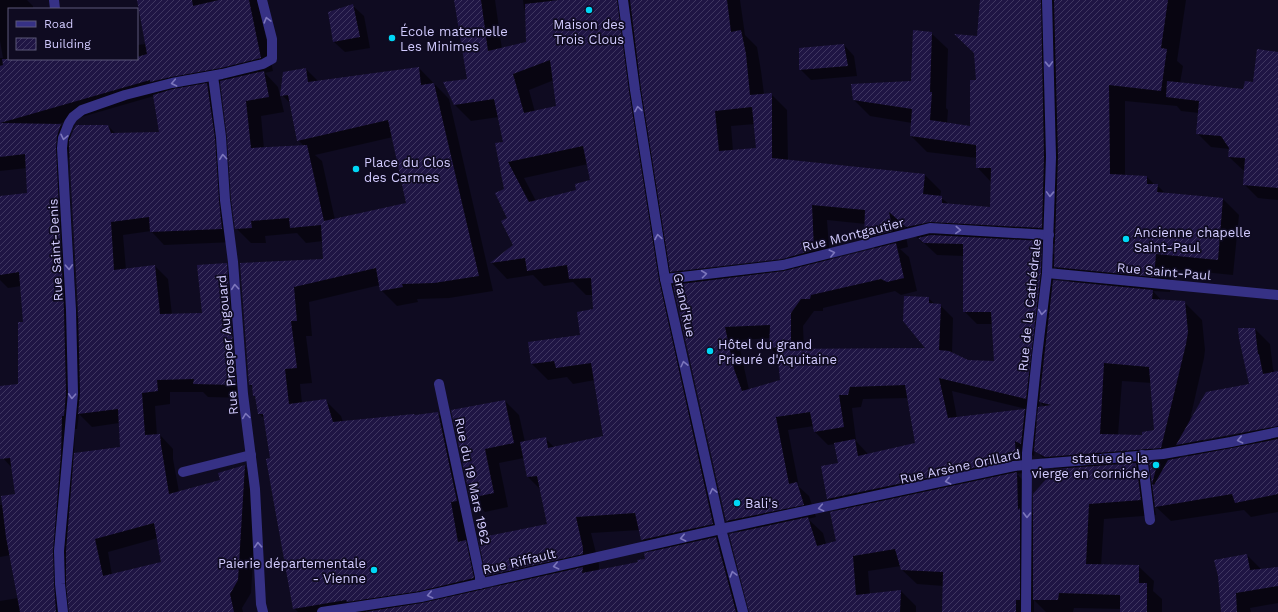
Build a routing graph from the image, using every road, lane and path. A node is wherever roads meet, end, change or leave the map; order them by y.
1 (262, 0) edge
2 (623, 0) edge
3 (1047, 0) edge
4 (213, 76) junction
5 (1049, 235) junction
6 (1047, 273) junction
7 (665, 279) junction
8 (1278, 295) edge
9 (439, 384) dead end
10 (1278, 432) edge
11 (251, 455) junction
12 (1142, 456) junction
13 (1027, 465) junction
14 (183, 472) dead end
15 (1150, 520) dead end
16 (721, 529) junction
17 (480, 584) junction
18 (63, 612) edge
19 (263, 612) edge
20 (322, 612) edge
21 (743, 612) edge
22 (1026, 612) edge

4 -> 1 street, Rue Saint-Denis
7 -> 2 street, Grand'Rue
3 -> 5 street, Rue de la Cathédrale
11 -> 4 street, Rue Prosper Augouard
4 -> 18 street, Rue Saint-Denis
5 - 6 street, Rue de la Cathédrale
7 -> 5 street, Rue Montgautier
6 - 8 street, Rue Saint-Paul
6 -> 13 street, Rue de la Cathédrale
16 -> 7 street, Grand'Rue
9 - 17 street, Rue du 19 Mars 1962
10 -> 12 street, Rue Arsène Orillard
11 - 14 street
19 -> 11 street, Rue Prosper Augouard
12 - 13 street, Rue Arsène Orillard
12 - 15 street
13 -> 16 street, Rue Arsène Orillard
13 -> 22 street, Rue de la Cathédrale
16 -> 17 street, Rue Riffault
21 -> 16 street, Grand'Rue
17 -> 20 street, Rue Riffault

